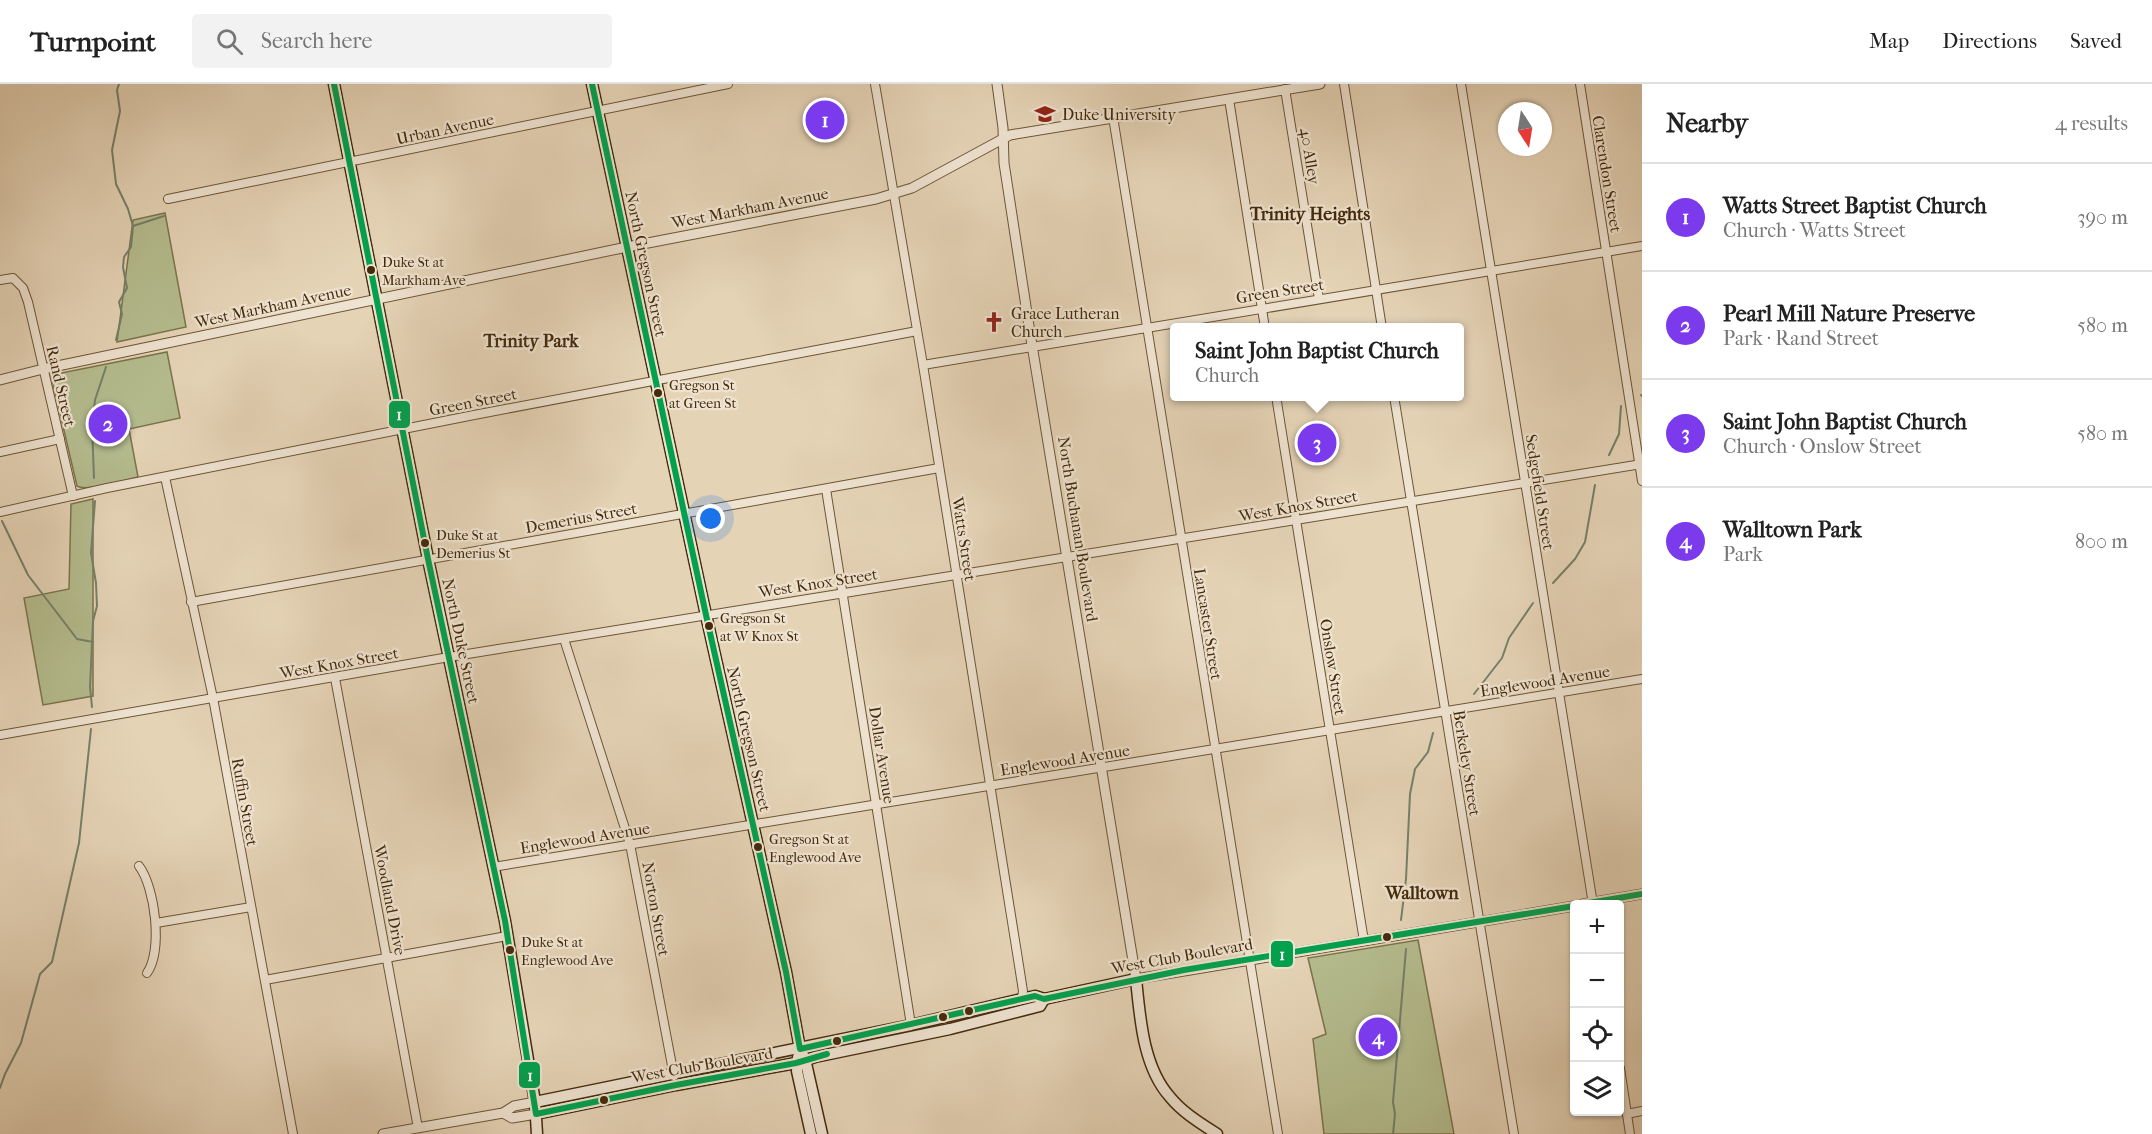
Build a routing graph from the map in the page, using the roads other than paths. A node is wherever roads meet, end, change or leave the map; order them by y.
1 (334, 84) edge
2 (592, 84) edge
3 (728, 84) edge
4 (875, 84) edge
5 (997, 84) edge
6 (1320, 84) edge
7 (1344, 84) edge
8 (1461, 84) edge
9 (1580, 84) edge
10 (1285, 89) junction
11 (1228, 99) junction
12 (598, 110) junction
13 (1113, 117) junction
14 (1003, 137) junction
15 (349, 162) junction
16 (894, 195) junction
17 (168, 199) dead end
18 (1642, 246) edge
19 (627, 247) junction
20 (1606, 252) junction
21 (1491, 271) junction
22 (0, 280) edge
23 (1376, 290) junction
24 (1319, 299) junction
25 (378, 300) junction
26 (1262, 308) junction
27 (1170, 323) edge
28 (1170, 323) edge
29 (1264, 323) edge
30 (1381, 323) edge
31 (1146, 327) junction
32 (917, 332) junction
33 (1032, 346) junction
34 (923, 365) junction
35 (43, 369) junction
36 (0, 380) edge
37 (655, 380) junction
38 (1277, 401) edge
39 (1395, 401) edge
40 (403, 429) junction
41 (60, 439) junction
42 (0, 452) edge
43 (1641, 464) edge
44 (939, 468) junction
45 (165, 477) junction
46 (1642, 481) edge
47 (1525, 482) junction
48 (826, 489) junction
49 (73, 496) junction
50 (1411, 501) junction
51 (0, 512) edge
52 (684, 514) junction
53 (1296, 519) junction
54 (1181, 538) junction
55 (1068, 557) junction
56 (428, 559) junction
57 (956, 575) junction
58 (843, 592) junction
59 (191, 602) junction
60 (706, 615) junction
61 (564, 639) junction
62 (449, 657) junction
63 (335, 678) junction
64 (1642, 679) edge
65 (1559, 693) junction
66 (213, 698) junction
67 (1445, 711) junction
68 (1329, 730) junction
69 (0, 735) edge
70 (1215, 749) junction
71 (1102, 768) junction
72 (990, 786) junction
73 (876, 803) junction
74 (752, 823) junction
75 (630, 844) junction
76 (139, 866) dead end
77 (493, 867) junction
78 (1642, 894) edge
79 (1589, 900) edge
80 (1611, 900) edge
81 (251, 907) junction
82 (1570, 907) edge
83 (1478, 921) junction
84 (156, 923) junction
85 (507, 936) junction
86 (1364, 941) junction
87 (387, 958) junction
88 (1250, 959) junction
89 (147, 973) dead end
90 (1136, 979) junction
91 (265, 980) junction
92 (1022, 999) junction
93 (1044, 999) junction
94 (998, 1017) junction
95 (911, 1025) junction
96 (800, 1057) junction
97 (675, 1079) junction
98 (1624, 1094) edge
99 (535, 1102) junction
100 (1642, 1111) edge
101 (503, 1113) junction
102 (536, 1114) junction
103 (1627, 1114) junction
104 (418, 1128) junction
105 (293, 1134) edge
106 (383, 1134) edge
107 (537, 1134) edge
108 (812, 1134) edge
109 (822, 1134) edge
110 (1217, 1134) edge
111 (1278, 1134) edge
112 (1514, 1134) edge
113 (1630, 1134) edge

1 - 15 main road, North Duke Street
2 - 12 main road, North Gregson Street
3 - 12 street, Urban Avenue
4 - 16 street, Watts Street
5 - 14 street, North Buchanan Boulevard
6 - 10 street, West Markham Avenue
7 - 23 street
8 - 21 street, Sedgefield Street
9 - 20 street, Clarendon Street
10 - 11 street, West Markham Avenue
10 - 24 street, 40 Alley
11 - 13 street, West Markham Avenue
11 - 26 street
12 - 15 street, Urban Avenue
12 - 19 main road, North Gregson Street
13 - 14 street, West Markham Avenue
13 - 31 street, Lancaster Street
14 - 16 street, West Markham Avenue
14 - 33 street, North Buchanan Boulevard
15 - 17 street, Urban Avenue
15 - 25 main road, North Duke Street
16 - 19 street, West Markham Avenue
16 - 32 street, Watts Street
18 - 20 street, Green Street
19 - 25 street, West Markham Avenue
19 - 37 main road, North Gregson Street
20 - 21 street, Green Street
20 - 43 street, Clarendon Street
21 - 23 street, Green Street
21 - 47 street, Sedgefield Street
22 - 35 street, Rand Street
23 - 24 street, Green Street
23 - 30 street
24 - 26 street, Green Street
25 - 35 street, West Markham Avenue
25 - 40 main road, North Duke Street
26 - 28 street, Green Street
26 - 29 street
27 - 31 street, Green Street
31 - 33 street, Green Street
31 - 54 street, Lancaster Street
32 - 34 street, Watts Street
32 - 37 street, Green Street
33 - 34 street, Green Street
33 - 55 street, North Buchanan Boulevard
34 - 44 street, Watts Street
35 - 36 street, West Markham Avenue
35 - 41 street, Rand Street
37 - 40 street, Green Street
37 - 52 main road, North Gregson Street
38 - 53 street, Onslow Street
39 - 50 street, Berkeley Street
40 - 45 street, Green Street
40 - 56 main road, North Duke Street
41 - 42 street
41 - 49 street, Rand Street
43 - 46 street, Clarendon Street
43 - 47 street, West Knox Street
44 - 48 street, Demerius Street
44 - 57 street, Watts Street
45 - 49 street, Green Street
45 - 59 street, Ruffin Street
47 - 50 street, West Knox Street
47 - 65 street, Sedgefield Street
48 - 52 street, Demerius Street
48 - 58 street, Dollar Avenue
49 - 51 street, Green Street
50 - 53 street, West Knox Street
50 - 67 street, Berkeley Street
52 - 56 street, Demerius Street
52 - 60 main road, North Gregson Street
53 - 54 street, West Knox Street
53 - 68 street, Onslow Street
54 - 55 street, West Knox Street
54 - 70 street, Lancaster Street
55 - 57 street, West Knox Street
55 - 71 street, North Buchanan Boulevard
56 - 59 street, Demerius Street
56 - 62 main road, North Duke Street
57 - 58 street, West Knox Street
57 - 72 street, Watts Street
58 - 60 street, West Knox Street
58 - 73 street, Dollar Avenue
59 - 66 street, Ruffin Street
60 - 61 street, West Knox Street
60 - 74 main road, North Gregson Street
61 - 62 street, West Knox Street
61 - 75 street, Norton Street
62 - 63 street, West Knox Street
62 - 77 main road, North Duke Street
63 - 66 street, West Knox Street
63 - 87 street, Woodland Drive
64 - 65 street, Englewood Avenue
65 - 67 street, Englewood Avenue
65 - 79 street, Sedgefield Street
66 - 69 street, West Knox Street
66 - 81 street, Ruffin Street
67 - 68 street, Englewood Avenue
67 - 83 street, Berkeley Street
68 - 70 street, Englewood Avenue
68 - 86 street, Onslow Street
70 - 71 street, Englewood Avenue
70 - 88 street, Lancaster Street
71 - 72 street, Englewood Avenue
71 - 90 street, North Buchanan Boulevard
72 - 73 street, Englewood Avenue
72 - 92 street, Watts Street
73 - 74 street, Englewood Avenue
73 - 95 street, Dollar Avenue
74 - 75 street, Englewood Avenue
74 - 96 main road, North Gregson Street
75 - 77 street, Englewood Avenue
75 - 97 street, Norton Street
76 - 84 street
77 - 85 main road, North Duke Street
78 - 80 street
81 - 84 street
81 - 91 street, Ruffin Street
82 - 83 street, West Club Boulevard
83 - 86 street, West Club Boulevard
83 - 112 street, Berkeley Street
84 - 89 street
85 - 87 street
85 - 99 main road, North Duke Street
86 - 88 street, West Club Boulevard
87 - 91 street
87 - 104 street, Woodland Drive
88 - 90 street, West Club Boulevard
88 - 111 street, Lancaster Street
90 - 93 main road, West Club Boulevard
90 - 110 main road
91 - 105 street, Ruffin Street
92 - 93 main road, West Club Boulevard
92 - 94 main road
92 - 95 main road, West Club Boulevard
93 - 94 main road, West Club Boulevard
94 - 96 main road, West Club Boulevard
95 - 96 main road, West Club Boulevard
96 - 97 main road, West Club Boulevard
96 - 108 main road, North Gregson Street
96 - 109 main road, North Gregson Street
97 - 99 main road, West Club Boulevard
97 - 102 main road, West Club Boulevard
98 - 103 street
99 - 101 street, West Club Boulevard
99 - 102 main road, North Duke Street
100 - 103 street
101 - 102 street, West Club Boulevard
101 - 104 street, West Club Boulevard
102 - 107 main road, North Duke Street
103 - 113 street
104 - 106 street, West Club Boulevard

